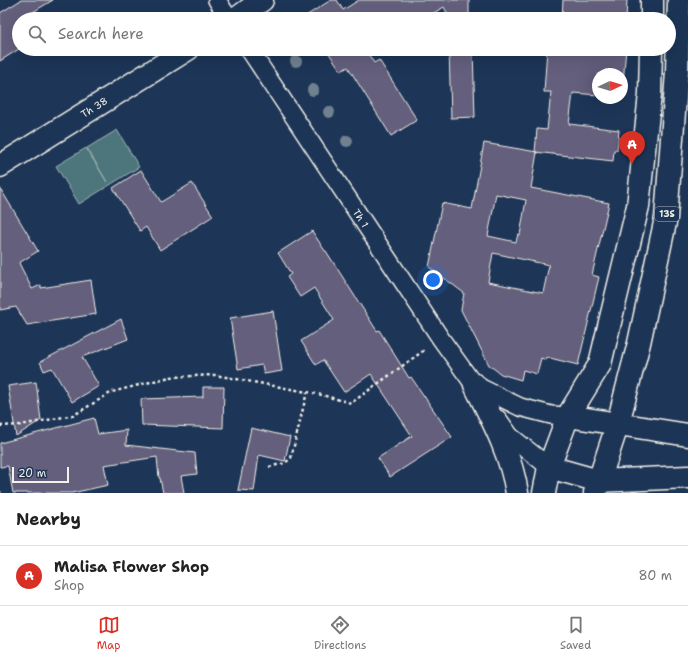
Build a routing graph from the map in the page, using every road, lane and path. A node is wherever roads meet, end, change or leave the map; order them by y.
1 (217, 0) edge
2 (262, 0) edge
3 (652, 0) edge
4 (679, 0) edge
5 (225, 12) edge
6 (246, 12) edge
7 (652, 12) edge
8 (177, 56) edge
9 (254, 56) edge
10 (651, 56) edge
11 (0, 166) edge
12 (441, 339) junction
13 (475, 384) junction
14 (307, 392) junction
15 (568, 416) junction
16 (618, 423) junction
17 (0, 426) edge
18 (688, 436) edge
19 (269, 467) dead end
20 (549, 467) junction
21 (688, 477) edge
22 (597, 487) edge
23 (517, 493) edge
24 (544, 493) edge

1 - 5 street
2 - 6 main road
3 - 7 main road
4 - 16 main road, 13S
8 - 11 main road, Th 38
9 - 12 street, Th 1
10 - 15 main road
12 - 13 street, Th 1
12 - 14 path
13 - 15 street, Th 1
13 - 20 street, Th 1
13 - 23 main road
14 - 17 path
14 - 19 path
15 - 16 main road
15 - 20 main road
16 - 18 main road
16 - 22 main road, 13S
20 - 22 main road
20 - 24 main road
21 - 22 main road

